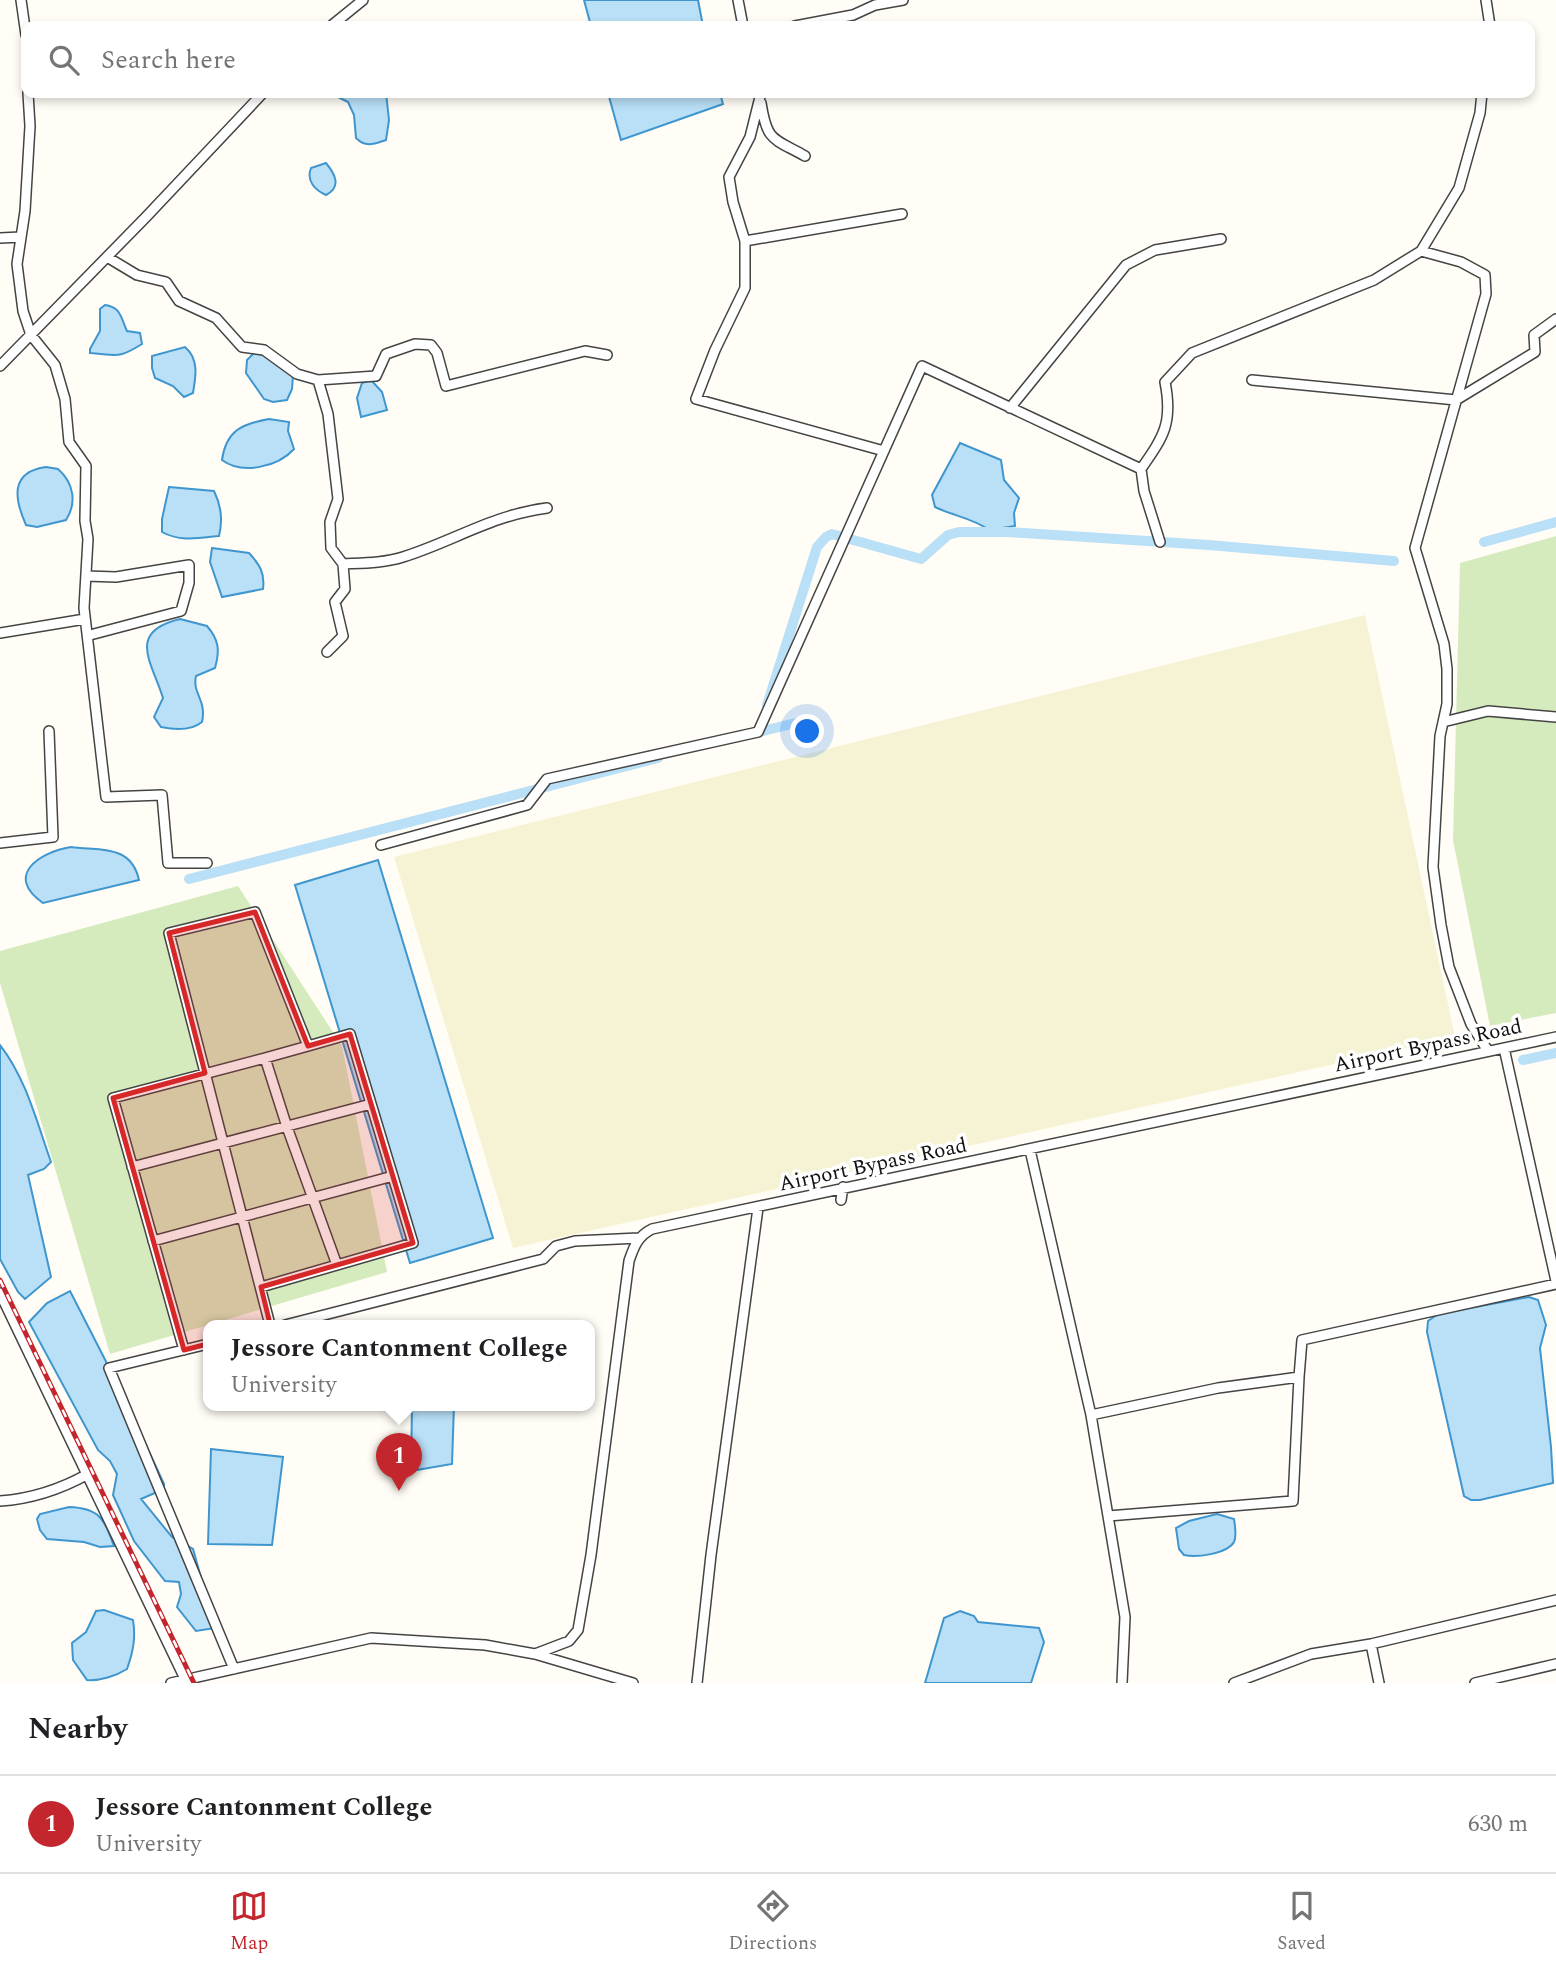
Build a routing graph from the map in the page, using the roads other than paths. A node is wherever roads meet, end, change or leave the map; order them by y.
1 (21, 0) edge
2 (363, 0) edge
3 (738, 0) edge
4 (896, 0) edge
5 (903, 0) edge
6 (1486, 0) edge
7 (24, 21) edge
8 (337, 21) edge
9 (742, 21) edge
10 (821, 21) edge
11 (1489, 21) edge
12 (28, 98) edge
13 (258, 98) edge
14 (759, 98) edge
15 (760, 98) edge
16 (1481, 98) edge
17 (805, 156) dead end
18 (902, 214) dead end
19 (21, 237) junction
20 (0, 238) edge
21 (1222, 239) dead end
22 (745, 241) junction
23 (1422, 251) junction
24 (107, 257) junction
25 (1556, 318) edge
26 (31, 335) junction
27 (607, 355) dead end
28 (0, 366) edge
29 (318, 380) junction
30 (1252, 380) dead end
31 (1456, 400) junction
32 (1010, 408) junction
33 (884, 452) junction
34 (1141, 469) junction
35 (547, 508) dead end
36 (1160, 542) dead end
37 (343, 564) junction
38 (86, 576) junction
39 (85, 619) junction
40 (0, 633) edge
41 (90, 635) dead end
42 (327, 652) dead end
43 (1556, 717) edge
44 (1443, 722) junction
45 (49, 731) dead end
46 (0, 843) edge
47 (381, 845) dead end
48 (207, 863) dead end
49 (1556, 1037) edge
50 (308, 1046) junction
51 (1504, 1048) junction
52 (1488, 1051) junction
53 (265, 1058) junction
54 (205, 1073) junction
55 (371, 1104) junction
56 (287, 1127) junction
57 (223, 1142) junction
58 (1030, 1150) junction
59 (132, 1167) junction
60 (393, 1176) junction
61 (843, 1187) junction
62 (313, 1197) junction
63 (841, 1200) dead end
64 (758, 1208) junction
65 (243, 1216) junction
66 (639, 1238) junction
67 (153, 1241) junction
68 (338, 1265) junction
69 (1556, 1282) edge
70 (261, 1287) junction
71 (0, 1293) edge
72 (269, 1320) edge
73 (305, 1320) edge
74 (203, 1345) edge
75 (184, 1350) junction
76 (1298, 1377) junction
77 (1091, 1415) junction
78 (88, 1474) junction
79 (0, 1501) edge
80 (1108, 1516) junction
81 (1556, 1600) edge
82 (1371, 1644) junction
83 (535, 1654) junction
84 (1556, 1664) edge
85 (234, 1669) junction
86 (186, 1682) edge
87 (171, 1683) edge
88 (633, 1683) edge
89 (697, 1683) edge
90 (1122, 1683) edge
91 (1234, 1683) edge
92 (1380, 1683) edge
93 (1475, 1683) edge

1 - 7 street
2 - 8 street
3 - 9 street
4 - 5 street
4 - 10 street
6 - 11 street
12 - 19 street
13 - 24 street
14 - 22 street
15 - 17 street
16 - 23 street
18 - 22 street
19 - 20 street
19 - 26 street
21 - 32 street
22 - 33 street
23 - 31 street
23 - 34 street
24 - 26 street
24 - 29 street
25 - 31 street
26 - 28 street
26 - 38 street
27 - 29 street
29 - 37 street
30 - 31 street
31 - 44 street
32 - 33 street
32 - 34 street
33 - 47 street
34 - 36 street
35 - 37 street
37 - 42 street
38 - 39 street
38 - 41 street
39 - 40 street
39 - 48 street
43 - 44 street
44 - 52 street
45 - 46 street
49 - 51 street, Airport Bypass Road
50 - 53 street
50 - 54 street
50 - 55 street
51 - 52 street, Airport Bypass Road
51 - 69 street
52 - 58 street, Airport Bypass Road
53 - 54 street
53 - 56 street
54 - 57 street
54 - 59 street
55 - 56 street
55 - 60 street
56 - 57 street
56 - 62 street
57 - 59 street
57 - 65 street
58 - 61 street, Airport Bypass Road
58 - 77 street
59 - 67 street
60 - 62 street
60 - 68 street
61 - 63 street
61 - 64 street, Airport Bypass Road
62 - 65 street
62 - 68 street
64 - 66 street, Airport Bypass Road
64 - 89 street
65 - 67 street
65 - 70 street
66 - 73 street, Airport Bypass Road
66 - 83 street
67 - 75 street
68 - 70 street
69 - 76 street
70 - 72 street
71 - 78 street
74 - 75 street
75 - 85 street
76 - 77 street
76 - 80 street
77 - 80 street
78 - 79 street
78 - 86 street
80 - 90 street
81 - 82 street
82 - 91 street
82 - 92 street
83 - 85 street
83 - 88 street
84 - 93 street
85 - 86 street
86 - 87 street

